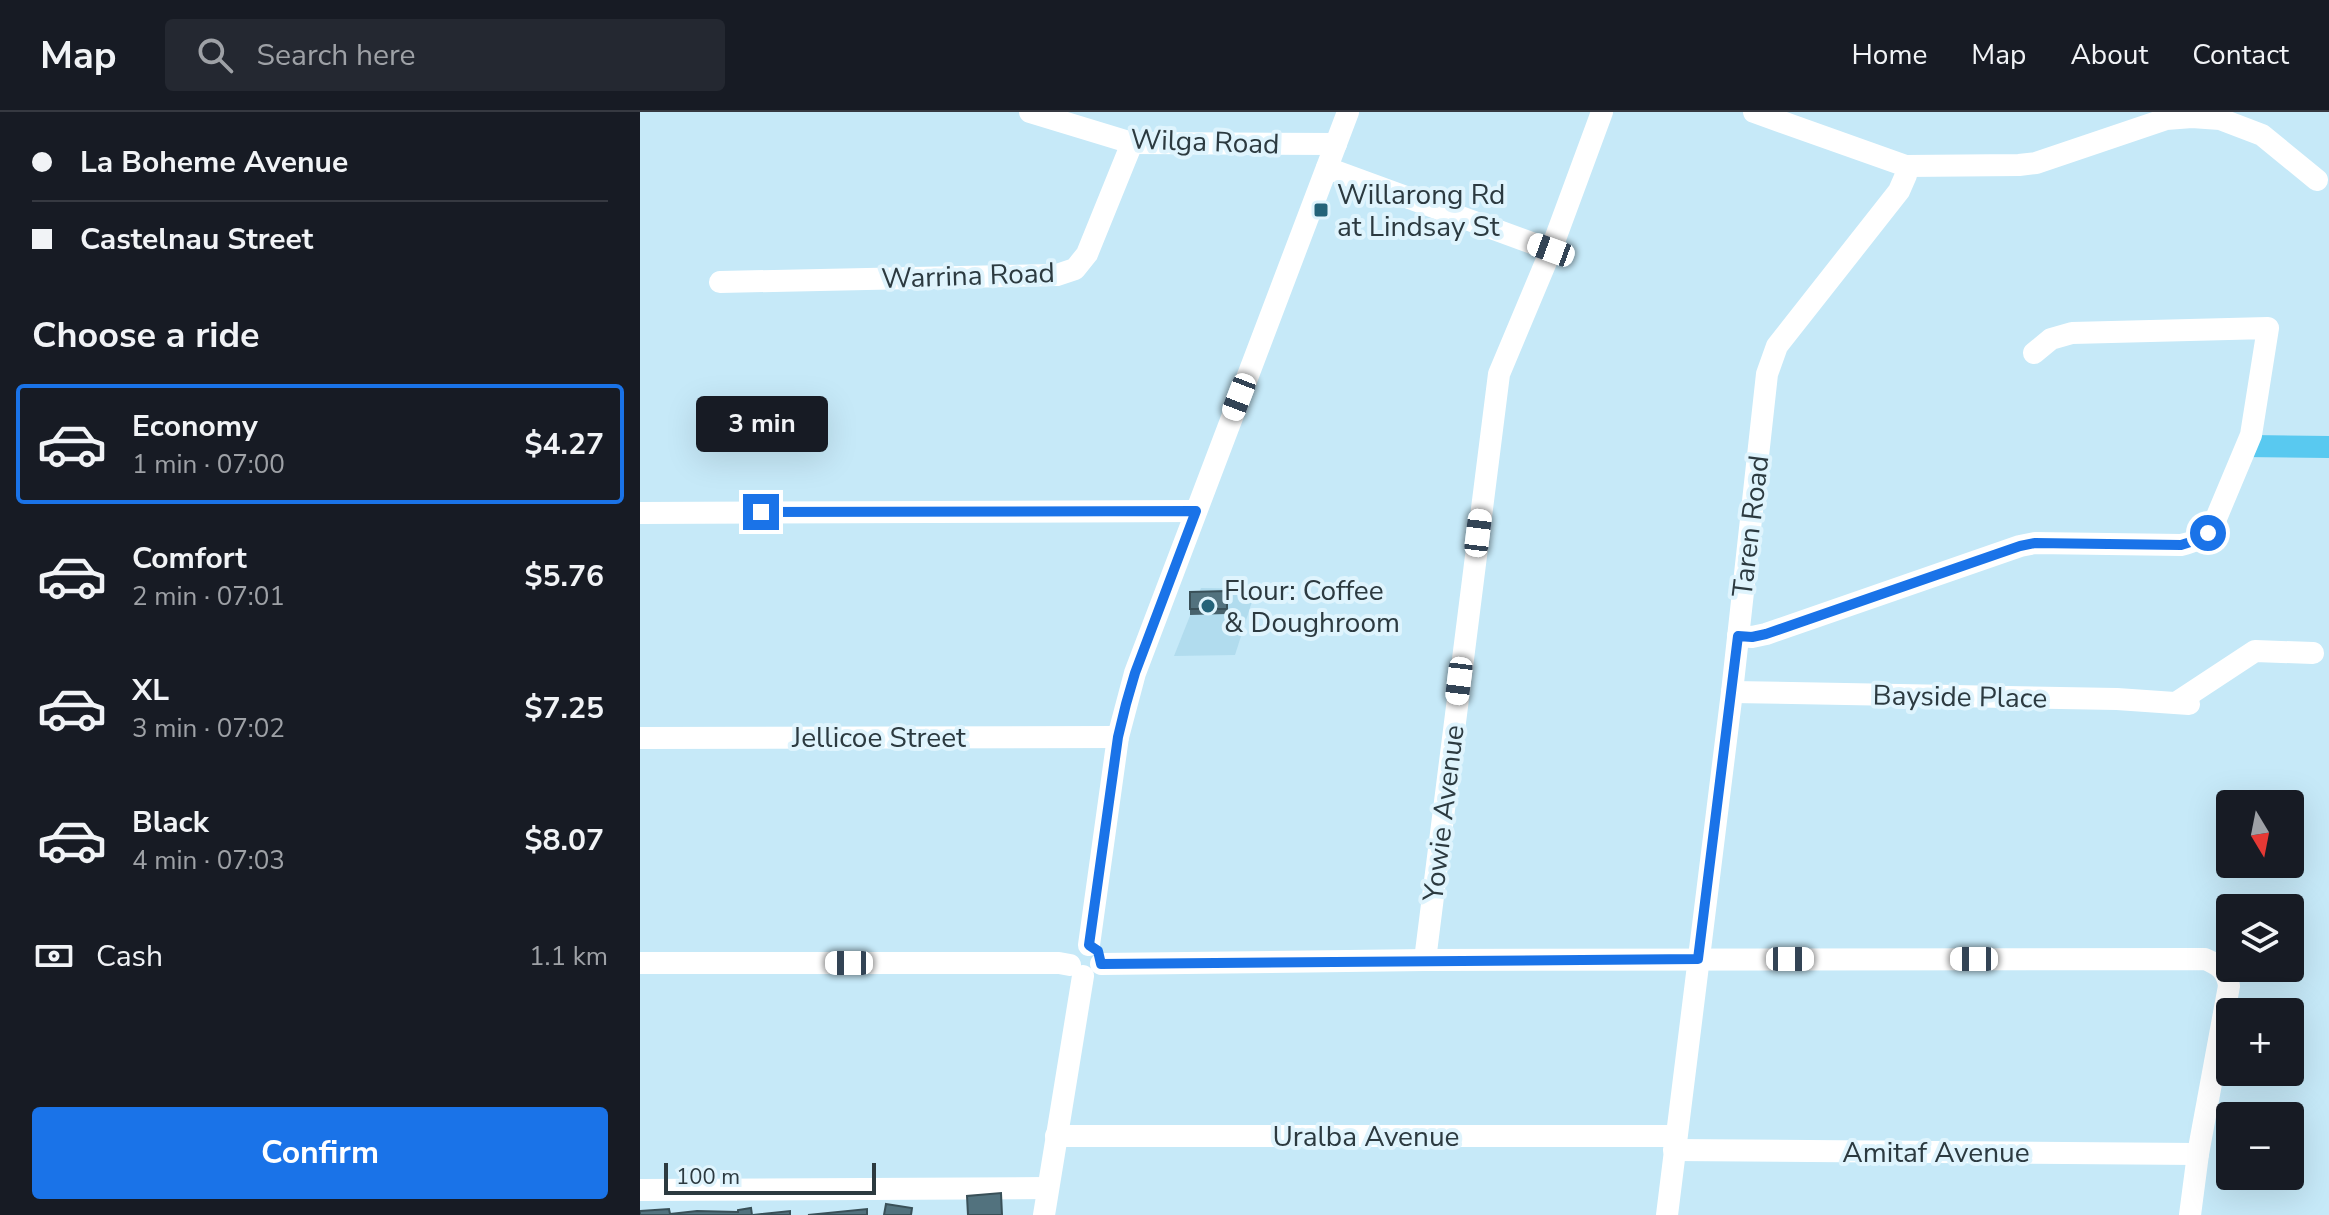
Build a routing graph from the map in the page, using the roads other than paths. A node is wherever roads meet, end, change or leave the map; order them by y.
1 (1030, 112) edge
2 (1348, 112) edge
3 (1602, 112) edge
4 (1754, 112) edge
5 (1086, 120) edge
6 (1132, 143) junction
7 (1336, 144) junction
8 (1906, 166) junction
9 (1327, 168) junction
10 (2317, 180) dead end
11 (1551, 250) junction
12 (720, 282) dead end
13 (2034, 353) dead end
14 (1196, 511) junction
15 (640, 513) edge
16 (1738, 636) junction
17 (2313, 653) dead end
18 (1732, 692) junction
19 (1118, 737) junction
20 (640, 738) edge
21 (1698, 959) junction
22 (1425, 960) junction
23 (640, 963) edge
24 (1086, 963) junction
25 (1056, 1136) junction
26 (1675, 1143) junction
27 (2198, 1154) junction
28 (1048, 1188) junction
29 (640, 1190) edge
30 (1044, 1215) edge
31 (1667, 1215) edge
32 (2190, 1215) edge

1 - 5 street, Wilga Road
2 - 7 street
3 - 11 street, Yowie Avenue
4 - 8 street
5 - 6 street, Wilga Road
6 - 7 street, Wilga Road
6 - 12 street, Warrina Road
7 - 9 street
8 - 10 street
8 - 16 street, Taren Road
9 - 11 street
9 - 14 street
11 - 22 street, Yowie Avenue
13 - 16 street
14 - 15 street
14 - 19 street
16 - 18 street, Taren Road
17 - 18 street, Bayside Place
18 - 21 street, Taren Road
19 - 20 street, Jellicoe Street
19 - 24 street
21 - 22 street
21 - 26 street, Taren Road
21 - 27 street
22 - 24 street
23 - 24 street
24 - 25 street
25 - 26 street, Uralba Avenue
25 - 28 street
26 - 27 street, Amitaf Avenue
26 - 31 street, Taren Road
27 - 32 street
28 - 29 street
28 - 30 street

